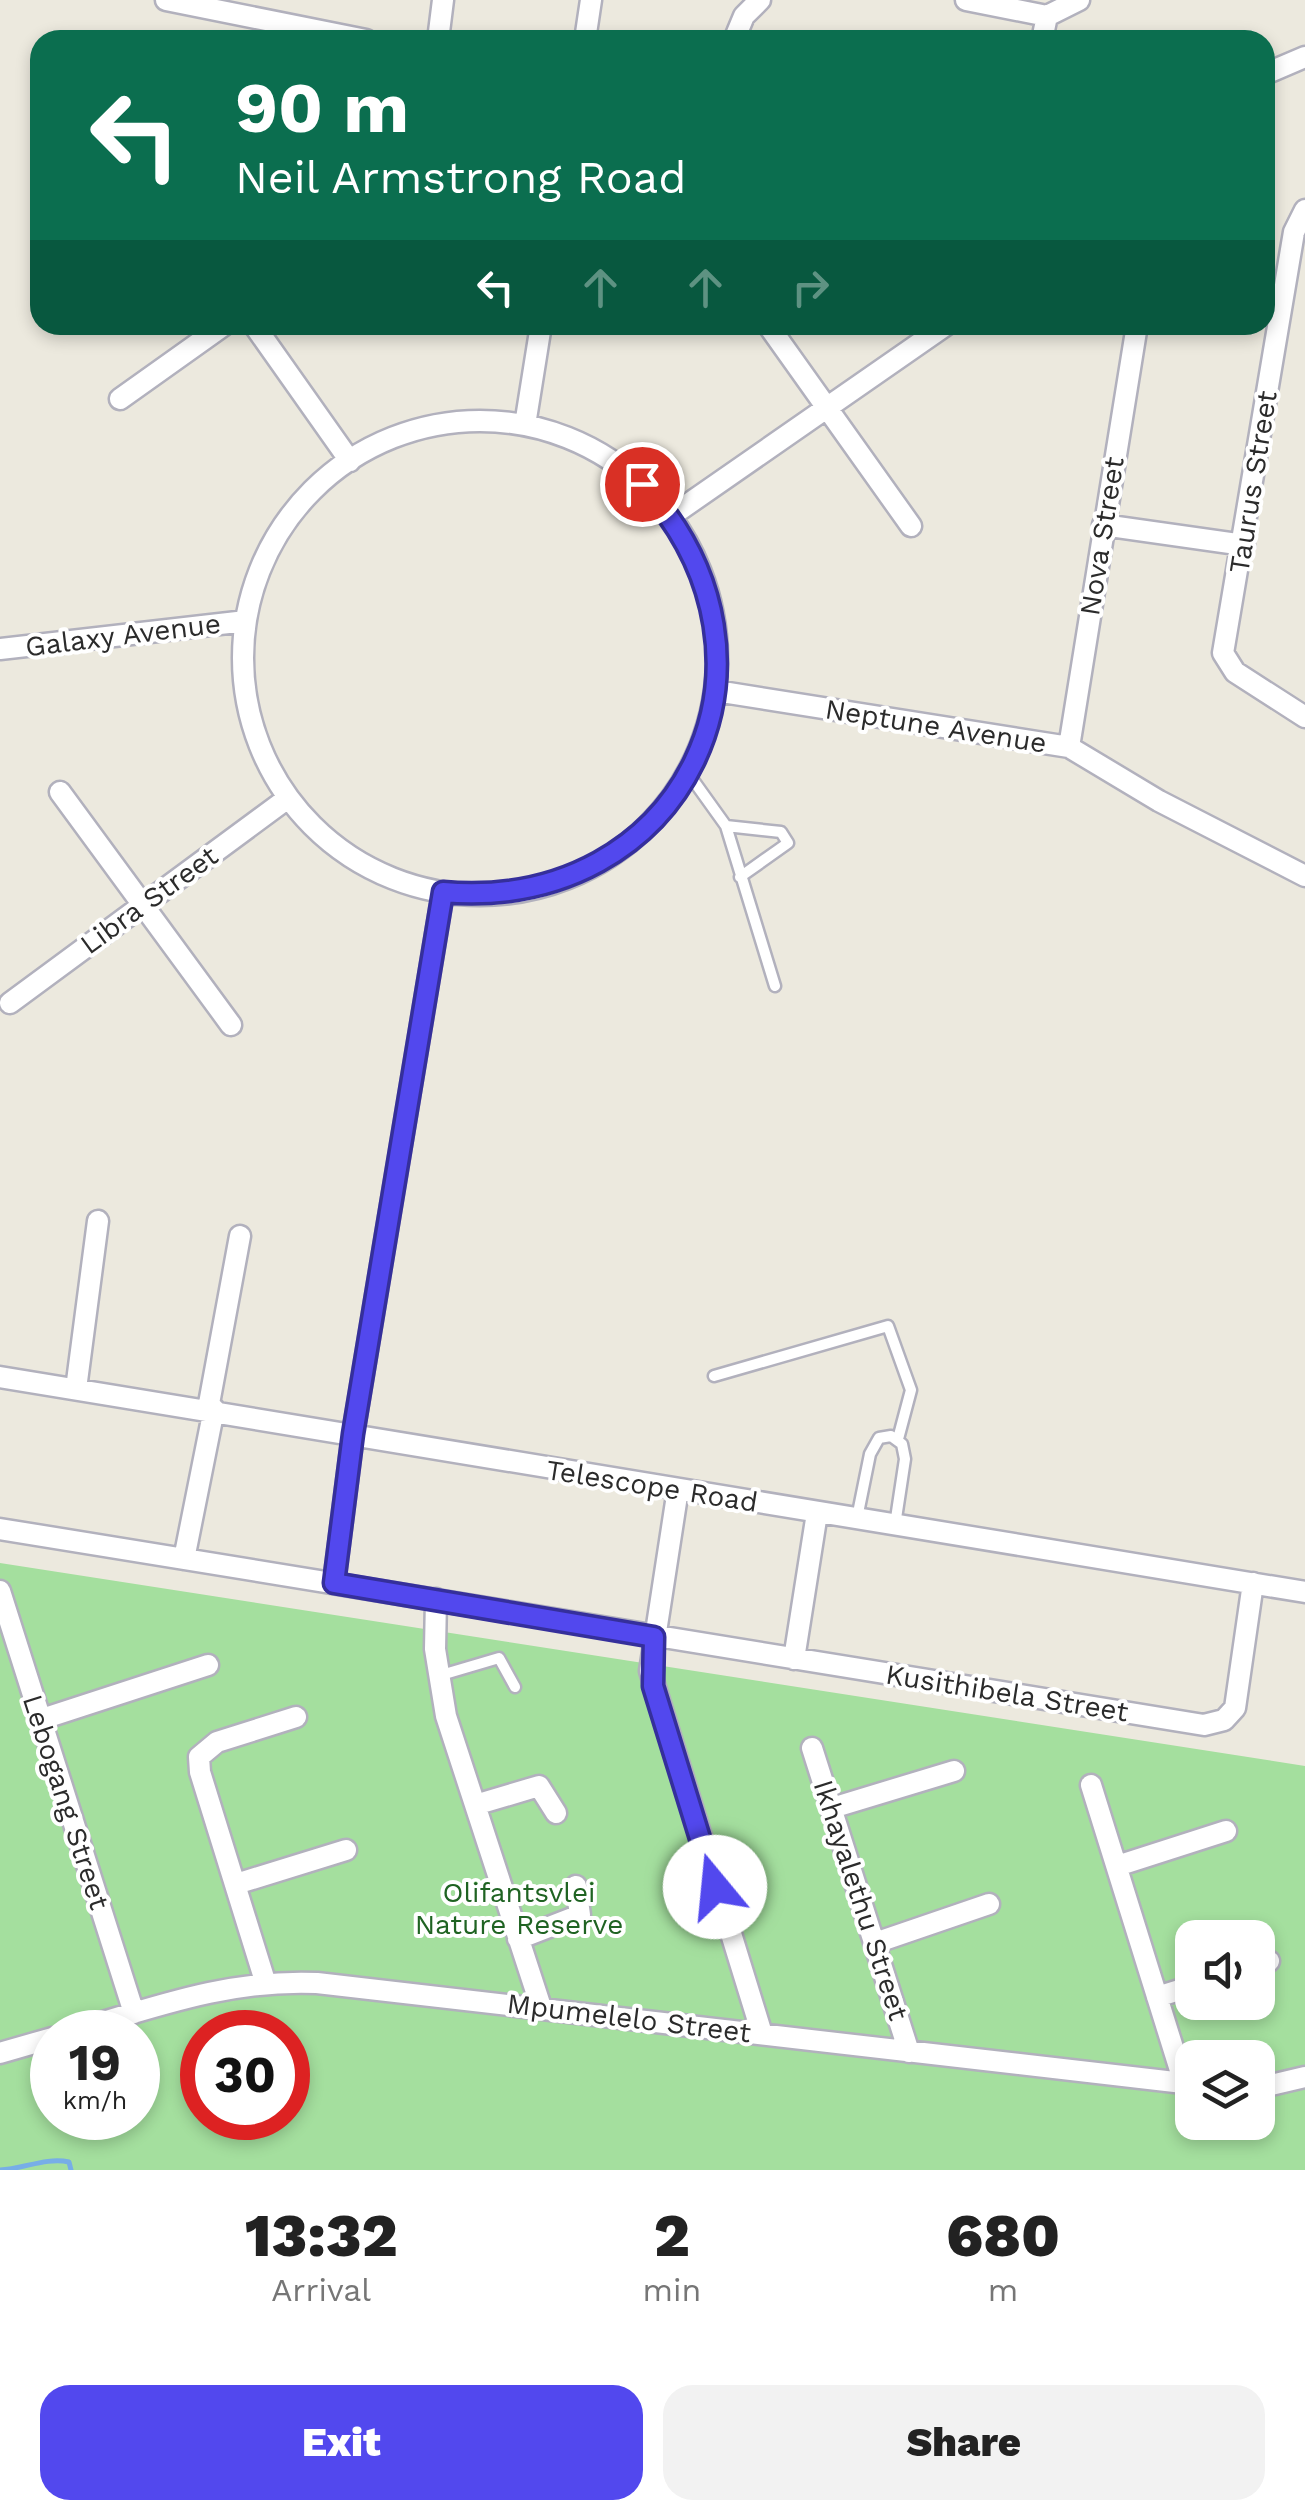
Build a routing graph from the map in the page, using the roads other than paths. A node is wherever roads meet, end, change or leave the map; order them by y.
1 (166, 0) edge
2 (443, 0) edge
3 (591, 0) edge
4 (760, 0) edge
5 (966, 0) edge
6 (1078, 0) edge
7 (1047, 16) junction
8 (316, 30) edge
9 (439, 30) edge
10 (587, 30) edge
11 (738, 30) edge
12 (1044, 30) edge
13 (1305, 58) edge
14 (1275, 70) edge
15 (1305, 210) edge
16 (210, 335) edge
17 (261, 335) edge
18 (539, 335) edge
19 (775, 335) edge
20 (931, 335) edge
21 (1135, 335) edge
22 (120, 398) dead end
23 (826, 407) junction
24 (525, 425) junction
25 (350, 461) junction
26 (671, 516) junction
27 (911, 526) dead end
28 (1104, 526) junction
29 (1244, 545) junction
30 (246, 621) junction
31 (0, 650) edge
32 (716, 691) junction
33 (1305, 716) edge
34 (1069, 747) junction
35 (688, 772) junction
36 (60, 792) dead end
37 (288, 798) junction
38 (726, 826) junction
39 (1305, 876) edge
40 (740, 877) junction
41 (443, 892) junction
42 (143, 906) junction
43 (775, 986) dead end
44 (10, 1002) dead end
45 (232, 1025) dead end
46 (98, 1221) dead end
47 (240, 1236) dead end
48 (714, 1376) dead end
49 (0, 1377) edge
50 (76, 1389) junction
51 (211, 1409) junction
52 (353, 1434) junction
53 (898, 1439) junction
54 (678, 1489) junction
55 (817, 1513) junction
56 (857, 1519) junction
57 (895, 1526) junction
58 (0, 1529) edge
59 (184, 1559) junction
60 (334, 1583) junction
61 (1253, 1583) junction
62 (0, 1591) edge
63 (1305, 1592) edge
64 (436, 1599) junction
65 (654, 1637) junction
66 (794, 1659) junction
67 (208, 1665) dead end
68 (438, 1676) junction
69 (515, 1687) dead end
70 (296, 1718) dead end
71 (39, 1720) junction
72 (812, 1748) dead end
73 (954, 1771) dead end
74 (1092, 1785) dead end
75 (475, 1804) junction
76 (832, 1808) junction
77 (556, 1813) dead end
78 (1226, 1830) dead end
79 (346, 1850) dead end
80 (1117, 1866) junction
81 (236, 1884) junction
82 (576, 1886) dead end
83 (989, 1904) dead end
84 (518, 1939) junction
85 (875, 1943) junction
86 (265, 1981) junction
87 (1175, 1992) edge
88 (1157, 1998) junction
89 (541, 2007) junction
90 (133, 2010) edge
91 (144, 2010) edge
92 (762, 2034) junction
93 (30, 2044) edge
94 (1175, 2048) edge
95 (908, 2052) junction
96 (0, 2053) edge
97 (1305, 2077) edge
98 (1175, 2083) edge
99 (1275, 2084) edge

1 - 8 street
2 - 9 street
3 - 10 street
4 - 11 street
5 - 7 street
6 - 7 street
7 - 12 street
13 - 14 street
15 - 29 street, Taurus Street
16 - 22 street
17 - 25 street
18 - 24 street
19 - 23 street
20 - 23 street
21 - 28 street, Nova Street
23 - 26 street
23 - 27 street
24 - 25 street
24 - 26 street
25 - 30 street
26 - 32 street
28 - 29 street
28 - 34 street, Nova Street
29 - 33 street, Taurus Street
30 - 31 street, Galaxy Avenue
30 - 37 street
32 - 34 street, Neptune Avenue
32 - 35 street
34 - 39 street, Neptune Avenue
35 - 38 lane
35 - 41 street
36 - 42 street
37 - 41 street
37 - 42 street, Libra Street
38 - 40 lane
38 - 40 lane
40 - 43 lane
41 - 52 street
42 - 44 street, Libra Street
42 - 45 street
46 - 50 street
47 - 51 street
48 - 53 lane
49 - 50 street, Telescope Road
50 - 51 street, Telescope Road
51 - 52 street, Telescope Road
51 - 59 street
52 - 54 street, Telescope Road
52 - 60 street
53 - 56 lane
53 - 57 lane
54 - 55 street, Telescope Road
54 - 65 street
55 - 56 street, Telescope Road
55 - 66 street
56 - 57 street, Telescope Road
57 - 61 street, Telescope Road
58 - 59 street, Kusithibela Street
59 - 60 street, Kusithibela Street
60 - 64 street, Kusithibela Street
61 - 63 street, Telescope Road
61 - 66 street, Kusithibela Street
62 - 71 street, Lebogang Street
64 - 65 street, Kusithibela Street
64 - 68 street
65 - 66 street, Kusithibela Street
65 - 92 street
67 - 71 street
68 - 69 lane
68 - 75 street
70 - 81 street
71 - 90 street, Lebogang Street
72 - 76 street, Ikhayalethu Street
73 - 76 street
74 - 80 street
75 - 77 street
75 - 84 street
76 - 85 street, Ikhayalethu Street
78 - 80 street
79 - 81 street
80 - 88 street
81 - 86 street
82 - 84 street
83 - 85 street
84 - 89 street
85 - 95 street, Ikhayalethu Street
86 - 89 street, Mpumelelo Street
86 - 91 street, Mpumelelo Street
87 - 88 street
88 - 94 street
89 - 92 street, Mpumelelo Street
92 - 95 street, Mpumelelo Street
93 - 96 street
95 - 98 street, Mpumelelo Street
97 - 99 street

